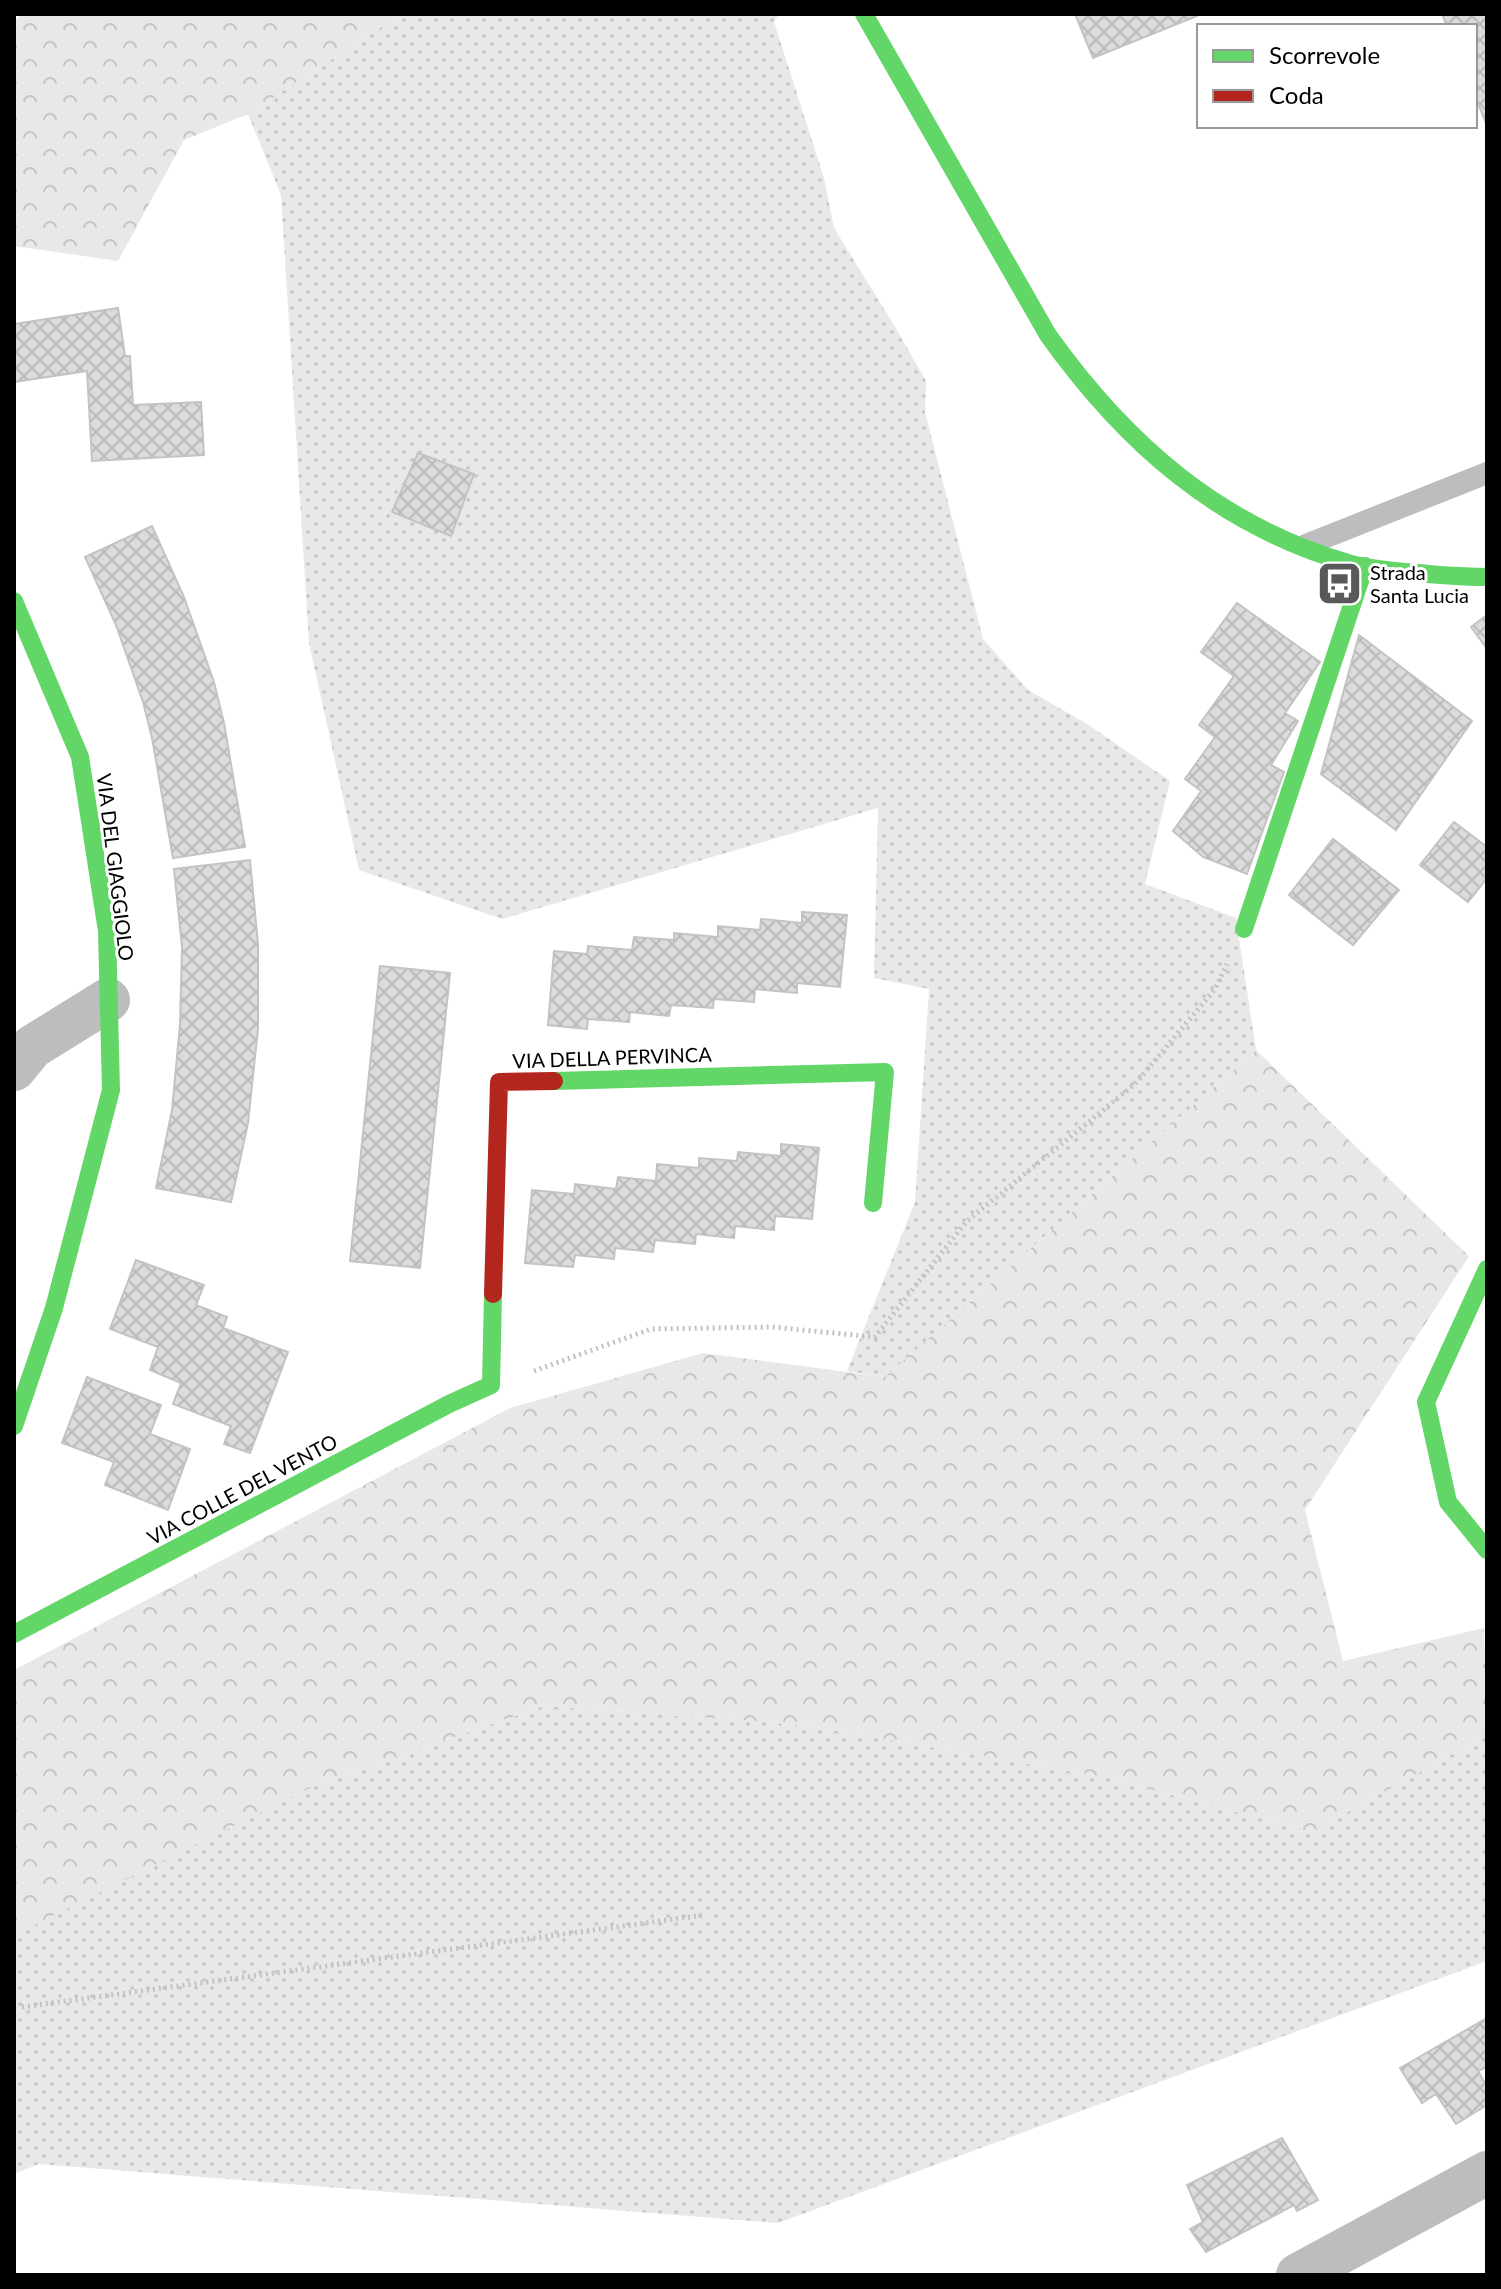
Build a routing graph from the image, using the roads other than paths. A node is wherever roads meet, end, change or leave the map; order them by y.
1 (864, 14) edge
2 (1487, 473) edge
3 (1302, 546) junction
4 (1365, 566) junction
5 (1487, 577) edge
6 (14, 601) edge
7 (1244, 929) dead end
8 (108, 1000) junction
9 (14, 1069) edge
10 (873, 1203) dead end
11 (1487, 1269) edge
12 (491, 1385) joint
13 (14, 1426) edge
14 (1487, 1550) edge
15 (14, 1634) edge
16 (1487, 2173) edge
17 (1298, 2275) edge

1 - 3 street
2 - 3 lane
3 - 4 street
4 - 5 street
4 - 7 street
6 - 8 street, VIA DEL GIAGGIOLO
8 - 9 street
8 - 13 street, VIA DEL GIAGGIOLO
10 - 12 street, VIA DELLA PERVINCA
11 - 14 street
12 - 15 street, VIA COLLE DEL VENTO
16 - 17 street

